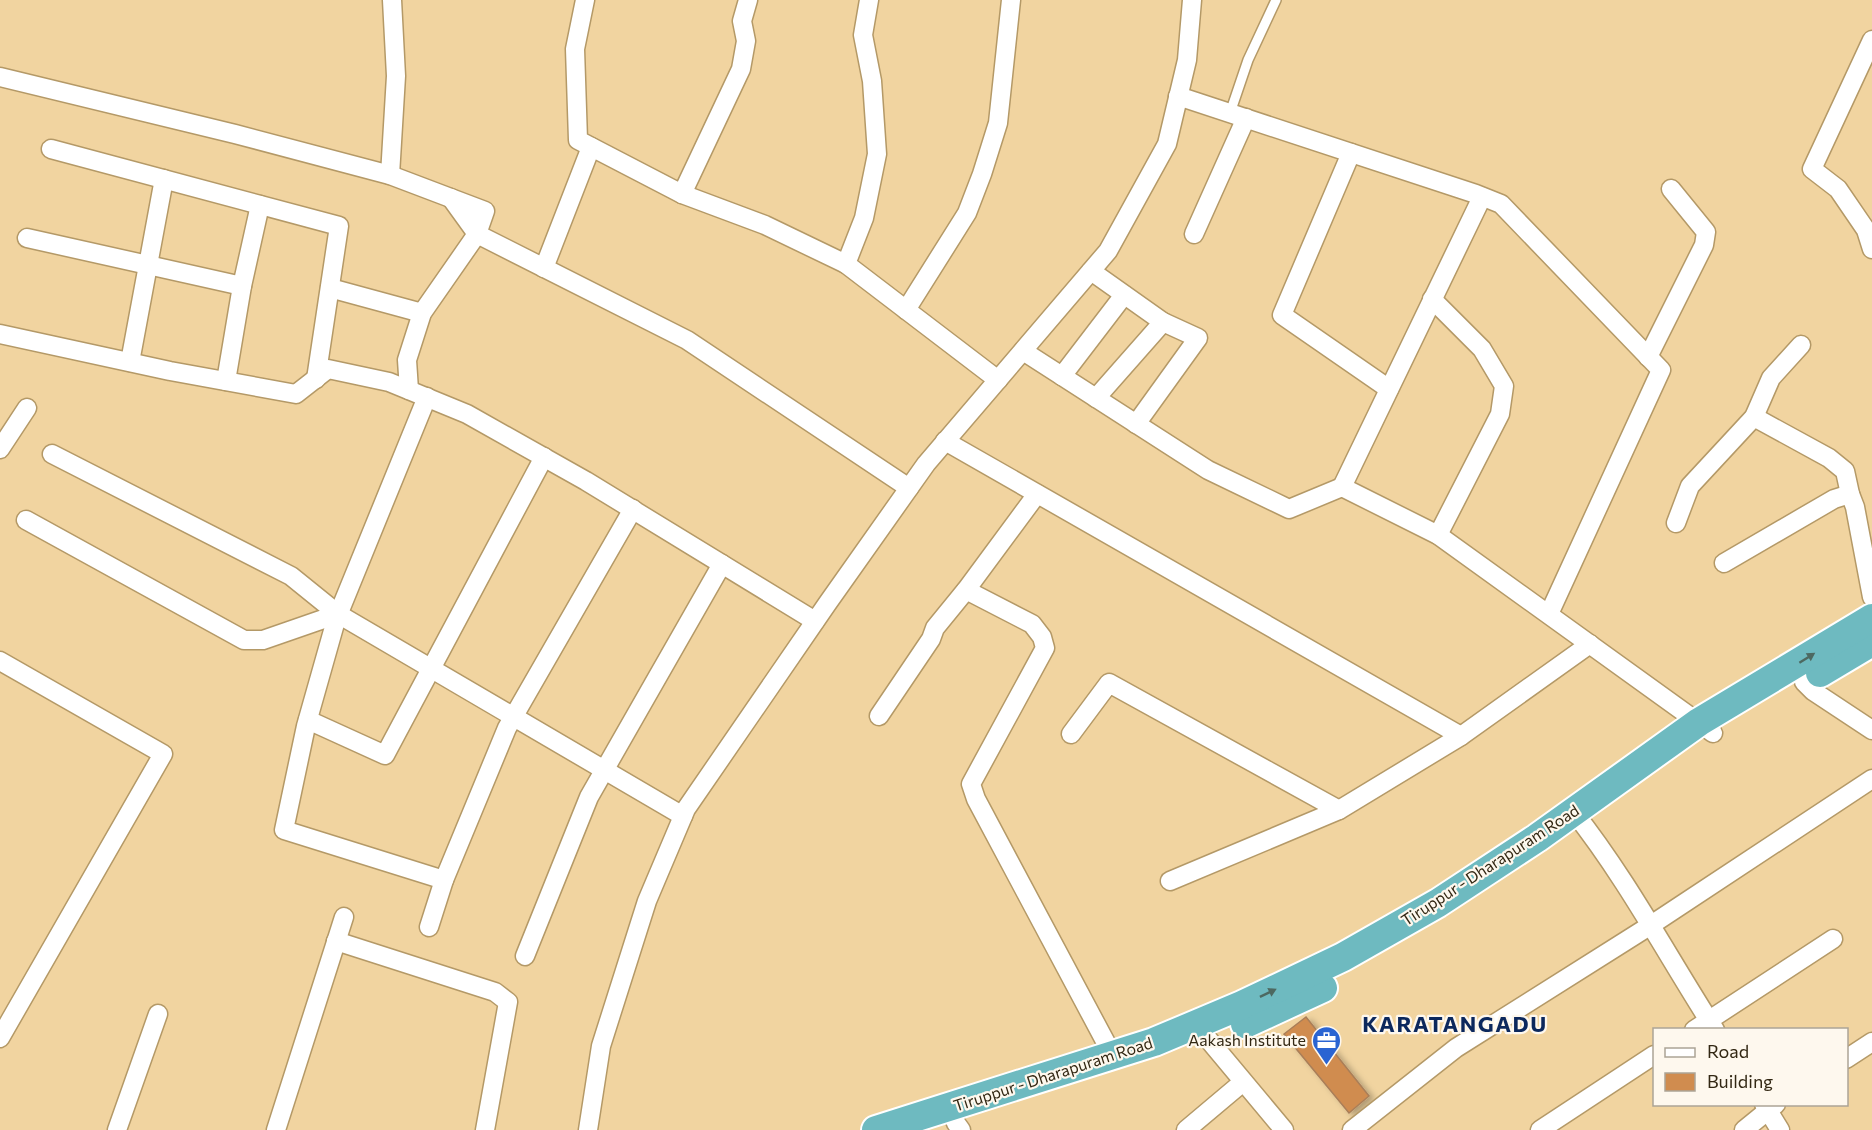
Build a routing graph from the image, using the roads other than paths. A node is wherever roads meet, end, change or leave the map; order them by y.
1 (392, 0) edge
2 (585, 0) edge
3 (748, 0) edge
4 (869, 0) edge
5 (1011, 0) edge
6 (1192, 0) edge
7 (1276, 0) edge
8 (1872, 40) edge
9 (0, 77) edge
10 (1178, 96) junction
11 (1238, 116) junction
12 (591, 147) junction
13 (51, 149) dead end
14 (1351, 153) junction
15 (390, 175) junction
16 (164, 179) junction
17 (1671, 189) dead end
18 (681, 194) junction
19 (1482, 197) junction
20 (260, 205) junction
21 (477, 234) junction
22 (1194, 234) dead end
23 (27, 238) dead end
24 (1872, 249) edge
25 (846, 264) junction
26 (148, 265) junction
27 (544, 268) junction
28 (1091, 271) junction
29 (242, 286) junction
30 (330, 288) junction
31 (1124, 295) junction
32 (1432, 299) junction
33 (906, 310) junction
34 (422, 313) junction
35 (1163, 321) junction
36 (0, 334) edge
37 (1801, 345) dead end
38 (1023, 351) junction
39 (1648, 357) junction
40 (130, 362) junction
41 (1062, 376) junction
42 (316, 379) junction
43 (998, 380) junction
44 (226, 381) junction
45 (1389, 389) junction
46 (409, 390) junction
47 (427, 397) junction
48 (1096, 398) junction
49 (27, 408) dead end
50 (1754, 417) junction
51 (1136, 424) junction
52 (945, 441) junction
53 (0, 449) edge
54 (52, 454) dead end
55 (544, 457) junction
56 (909, 488) junction
57 (1342, 488) junction
58 (1037, 494) junction
59 (1850, 494) junction
60 (633, 509) junction
61 (26, 520) dead end
62 (1676, 523) dead end
63 (1438, 535) junction
64 (1724, 563) dead end
65 (722, 564) junction
66 (966, 590) junction
67 (1872, 597) edge
68 (338, 614) junction
69 (1549, 614) junction
70 (1872, 618) edge
71 (815, 621) junction
72 (1872, 642) edge
73 (1590, 644) junction
74 (0, 661) edge
75 (431, 669) junction
76 (1804, 682) junction
77 (879, 716) dead end
78 (514, 717) junction
79 (308, 720) junction
80 (1706, 728) junction
81 (1872, 730) edge
82 (1071, 734) dead end
83 (1461, 736) junction
84 (604, 770) junction
85 (1872, 779) edge
86 (1339, 810) junction
87 (683, 816) junction
88 (1578, 818) junction
89 (444, 880) junction
90 (1170, 881) dead end
91 (344, 917) dead end
92 (1651, 925) junction
93 (429, 927) dead end
94 (1833, 939) dead end
95 (336, 941) junction
96 (525, 956) dead end
97 (158, 1014) dead end
98 (1706, 1026) edge
99 (0, 1038) edge
100 (1208, 1039) junction
101 (1872, 1042) edge
102 (1113, 1056) junction
103 (1653, 1056) edge
104 (1848, 1058) edge
105 (1243, 1082) junction
106 (1770, 1106) edge
107 (950, 1122) edge
108 (117, 1130) edge
109 (276, 1130) edge
110 (485, 1130) edge
111 (588, 1130) edge
112 (876, 1130) edge
113 (1186, 1130) edge
114 (1284, 1130) edge
115 (1352, 1130) edge
116 (1540, 1130) edge
117 (1744, 1130) edge
118 (1780, 1130) edge

1 - 15 street
2 - 12 street
3 - 18 street
4 - 25 street
5 - 33 street
6 - 10 street
7 - 11 lane
8 - 24 street
9 - 15 street
10 - 11 street
10 - 28 street
11 - 14 street
11 - 22 street
12 - 18 street
12 - 27 street
13 - 16 street
14 - 19 street
14 - 45 street
15 - 21 street
16 - 20 street
16 - 26 street
17 - 39 street
18 - 25 street
19 - 32 street
19 - 39 street
20 - 29 street
20 - 30 street
21 - 27 street
21 - 34 street
23 - 26 street
25 - 33 street
26 - 29 street
26 - 40 street
27 - 56 street
28 - 31 street
28 - 38 street
29 - 44 street
30 - 34 street
30 - 42 street
31 - 35 street
31 - 41 street
32 - 45 street
32 - 63 street
33 - 43 street
34 - 46 street
35 - 48 street
35 - 51 street
36 - 40 street
37 - 50 street
38 - 41 street
38 - 43 street
39 - 69 street
40 - 44 street
41 - 48 street
42 - 44 street
42 - 46 street
43 - 52 street
45 - 57 street
46 - 47 street
47 - 55 street
47 - 68 street
48 - 51 street
49 - 53 street
50 - 59 street
50 - 62 street
51 - 57 street
52 - 56 street
52 - 58 street
54 - 68 street
55 - 60 street
55 - 75 street
56 - 71 street
57 - 63 street
58 - 66 street
58 - 83 street
59 - 64 street
59 - 67 street
60 - 65 street
60 - 78 street
61 - 68 street
63 - 69 street
65 - 71 street
65 - 84 street
66 - 77 street
66 - 102 street
68 - 75 street
68 - 79 street
69 - 73 street
80 -> 70 highway, Tiruppur - Dharapuram Road
71 - 87 street
72 - 76 highway
73 - 80 street
73 - 83 street
74 - 99 street
75 - 78 street
75 - 79 street
76 - 80 highway
76 - 81 street
78 - 84 street
78 - 89 street
79 - 89 street
80 - 88 highway, Tiruppur - Dharapuram Road
82 - 86 street
83 - 86 street
84 - 87 street
84 - 96 street
85 - 92 street
86 - 90 street
87 - 111 street
88 - 92 street
88 - 100 highway
102 -> 88 highway, Tiruppur - Dharapuram Road
89 - 93 street
91 - 95 street
92 - 98 street
92 - 115 street
94 - 98 street
95 - 109 street
95 - 110 street
97 - 108 street
100 - 105 street
100 - 107 highway
101 - 104 street
102 - 107 highway, Tiruppur - Dharapuram Road
103 - 116 street
105 - 113 street
105 - 114 street
106 - 117 street
106 - 118 street
107 - 112 highway, Tiruppur - Dharapuram Road

